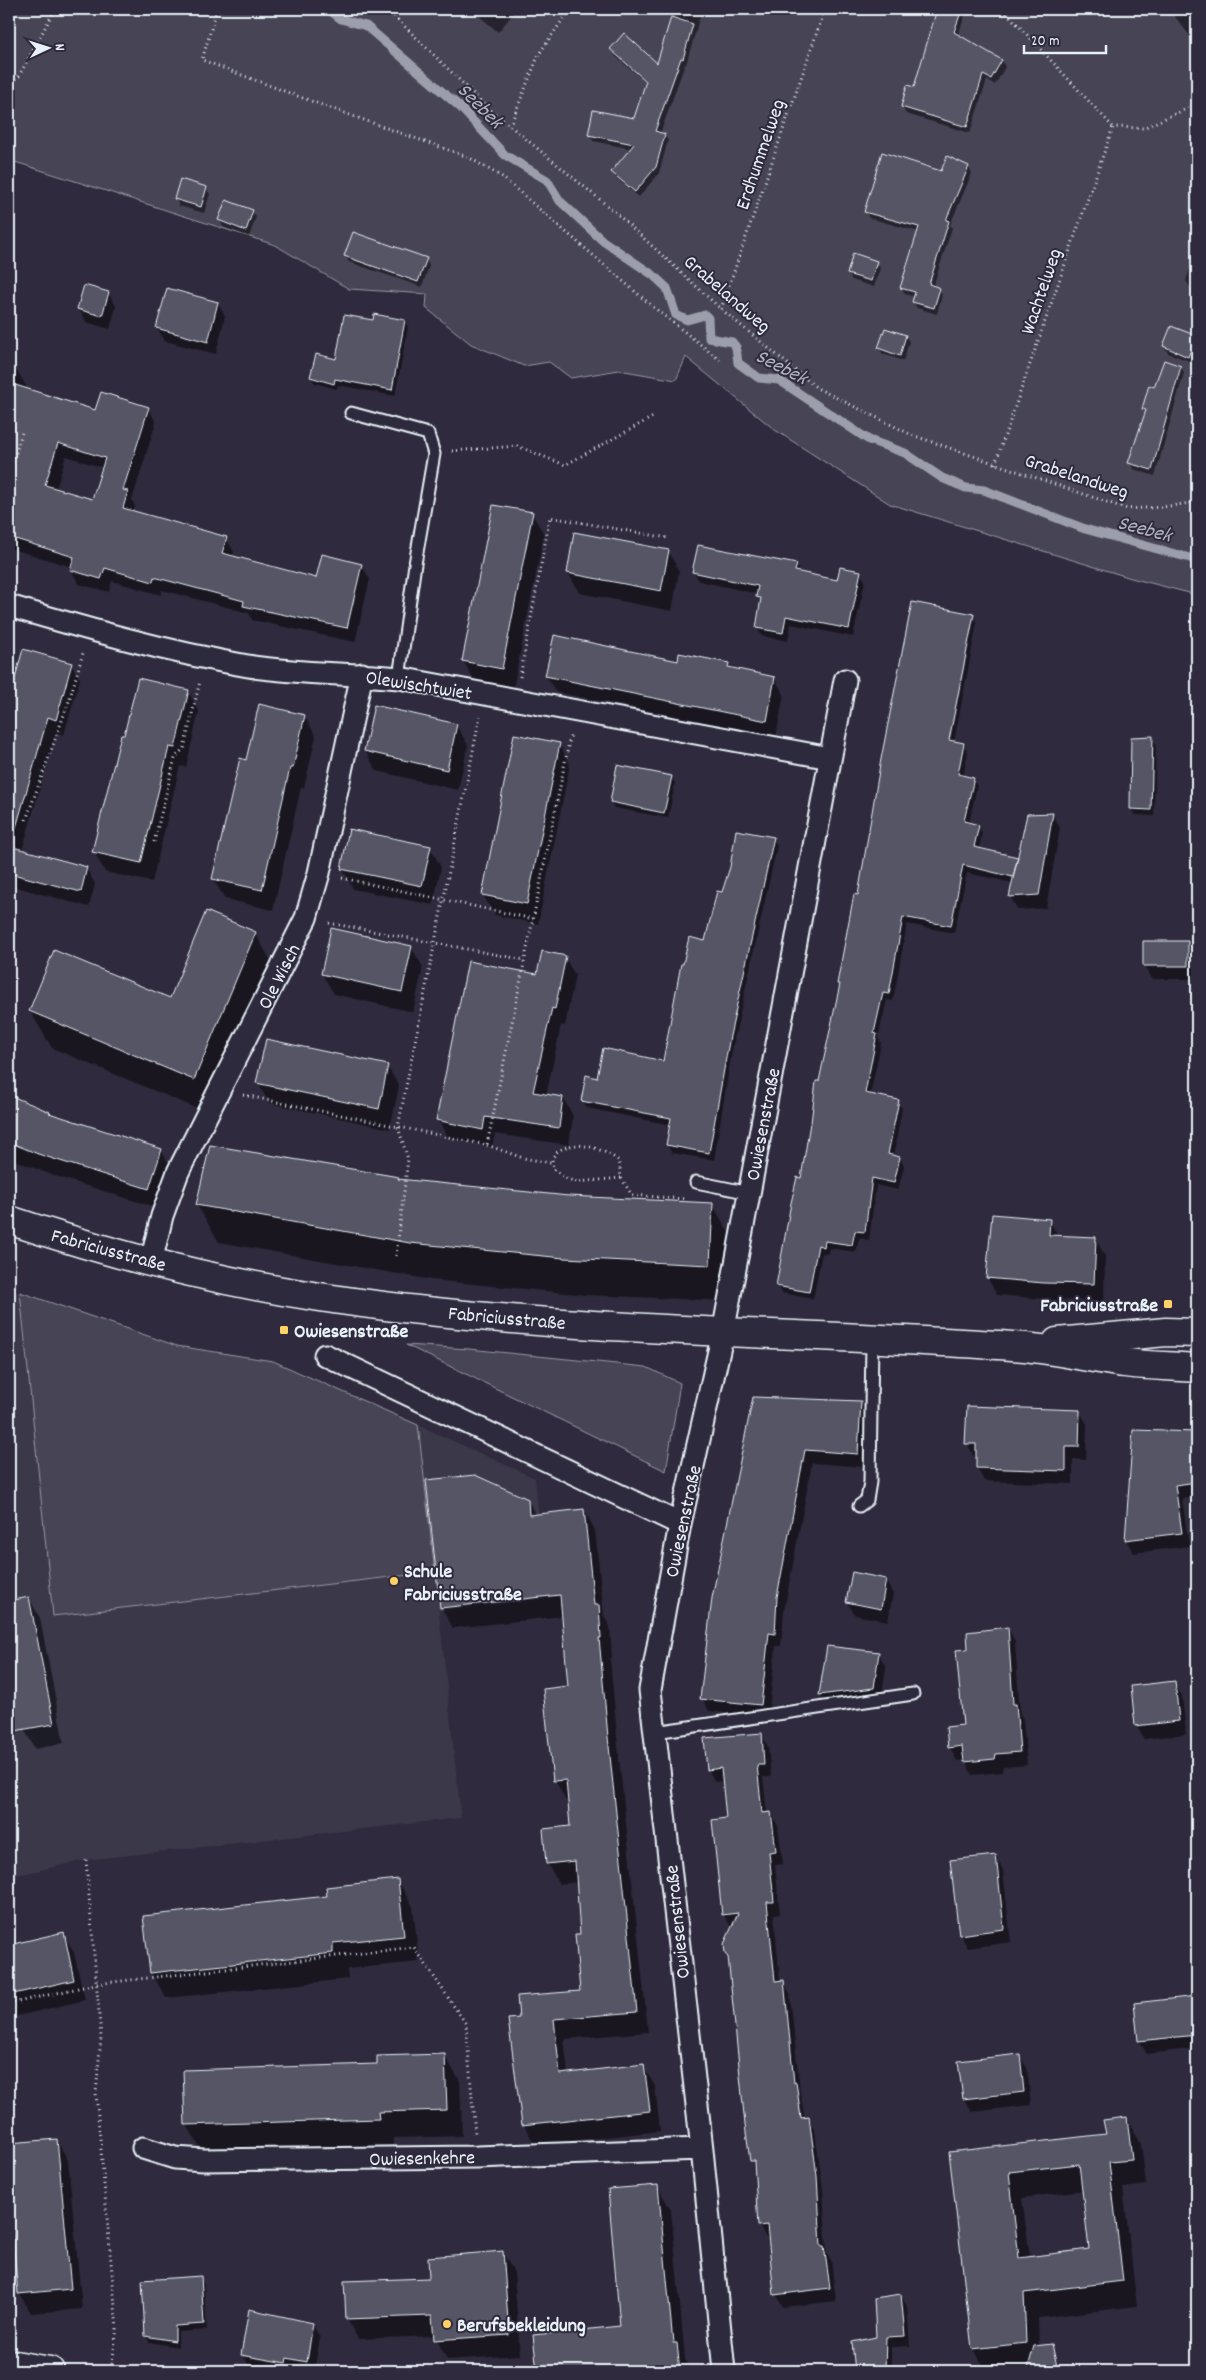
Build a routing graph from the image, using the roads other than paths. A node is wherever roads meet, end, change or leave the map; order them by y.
1 (351, 413) dead end
2 (9, 606) edge
3 (362, 674) junction
4 (398, 678) junction
5 (845, 680) dead end
6 (830, 758) junction
7 (696, 1182) dead end
8 (750, 1192) junction
9 (9, 1220) edge
10 (151, 1262) junction
11 (724, 1333) junction
12 (1197, 1333) edge
13 (872, 1339) junction
14 (1016, 1346) junction
15 (325, 1356) dead end
16 (1197, 1368) edge
17 (859, 1506) dead end
18 (680, 1524) junction
19 (913, 1694) dead end
20 (655, 1732) junction
21 (144, 2148) dead end
22 (702, 2149) junction
23 (9, 2364) edge
24 (50, 2371) edge
25 (724, 2371) edge

1 - 4 lane
2 - 3 street, Olewischtwiet
3 - 4 street, Olewischtwiet
3 - 10 street, Ole Wisch
4 - 6 street, Olewischtwiet
5 - 6 street, Owiesenstraße
6 - 8 street, Owiesenstraße
7 - 8 lane
8 - 11 street, Owiesenstraße
9 - 10 street, Fabriciusstraße
10 - 11 street, Fabriciusstraße
11 - 13 street, Fabriciusstraße
11 - 18 street, Owiesenstraße
12 - 14 street, Fabriciusstraße
13 - 14 street, Fabriciusstraße
13 - 17 lane
14 - 16 street, Fabriciusstraße
15 - 18 street
18 - 20 street, Owiesenstraße
19 - 20 lane
20 - 22 street, Owiesenstraße
21 - 22 street, Owiesenkehre
22 - 25 street, Owiesenstraße
23 - 24 street

